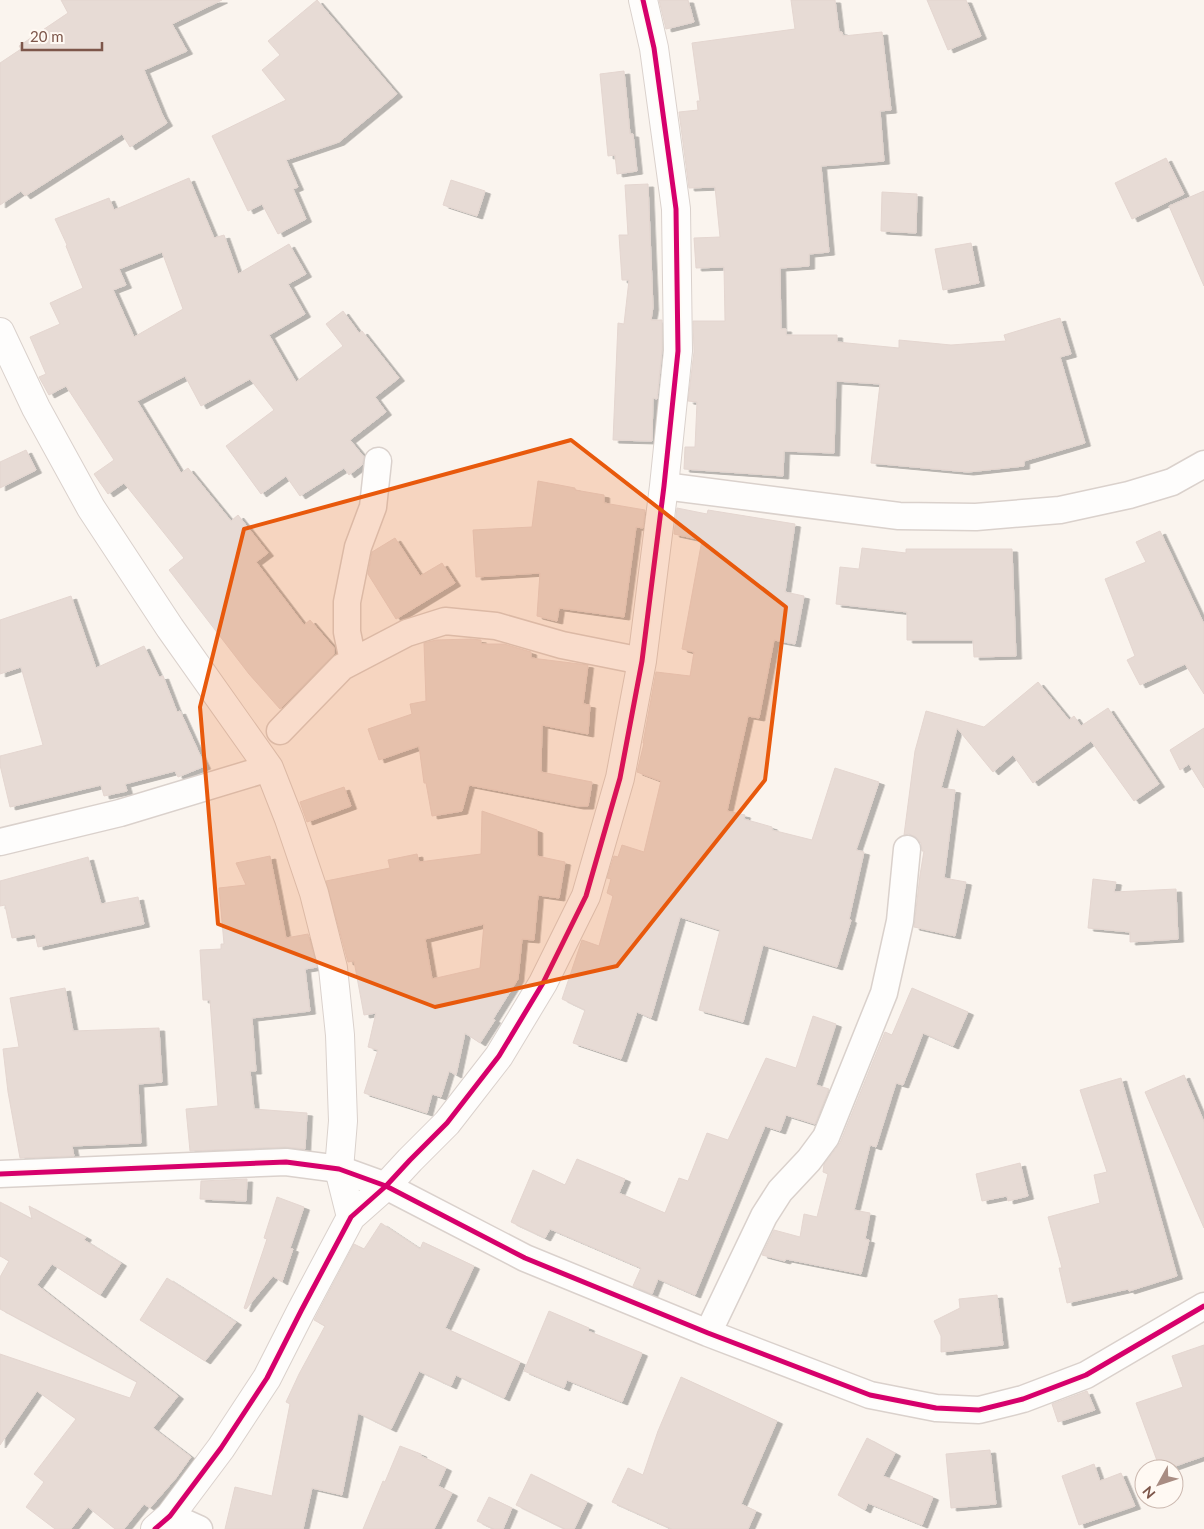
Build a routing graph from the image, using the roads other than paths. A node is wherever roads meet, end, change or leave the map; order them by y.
1 (643, 0) edge
2 (0, 332) edge
3 (378, 461) dead end
4 (1204, 464) edge
5 (664, 486) junction
6 (353, 661) junction
7 (642, 661) junction
8 (280, 731) dead end
9 (269, 768) junction
10 (0, 842) edge
11 (907, 849) dead end
12 (339, 1169) junction
13 (0, 1174) edge
14 (386, 1186) junction
15 (351, 1217) junction
16 (1204, 1306) edge
17 (708, 1333) junction
18 (162, 1523) edge
19 (199, 1529) edge

1 - 5 street
2 - 9 street
3 - 6 street
4 - 5 street
5 - 7 street
6 - 7 street
6 - 8 street
7 - 14 street
9 - 10 street
9 - 12 street
11 - 17 street
12 - 13 street
12 - 14 street
12 - 15 street
14 - 15 street
14 - 17 street
15 - 18 street
16 - 17 street
18 - 19 street

